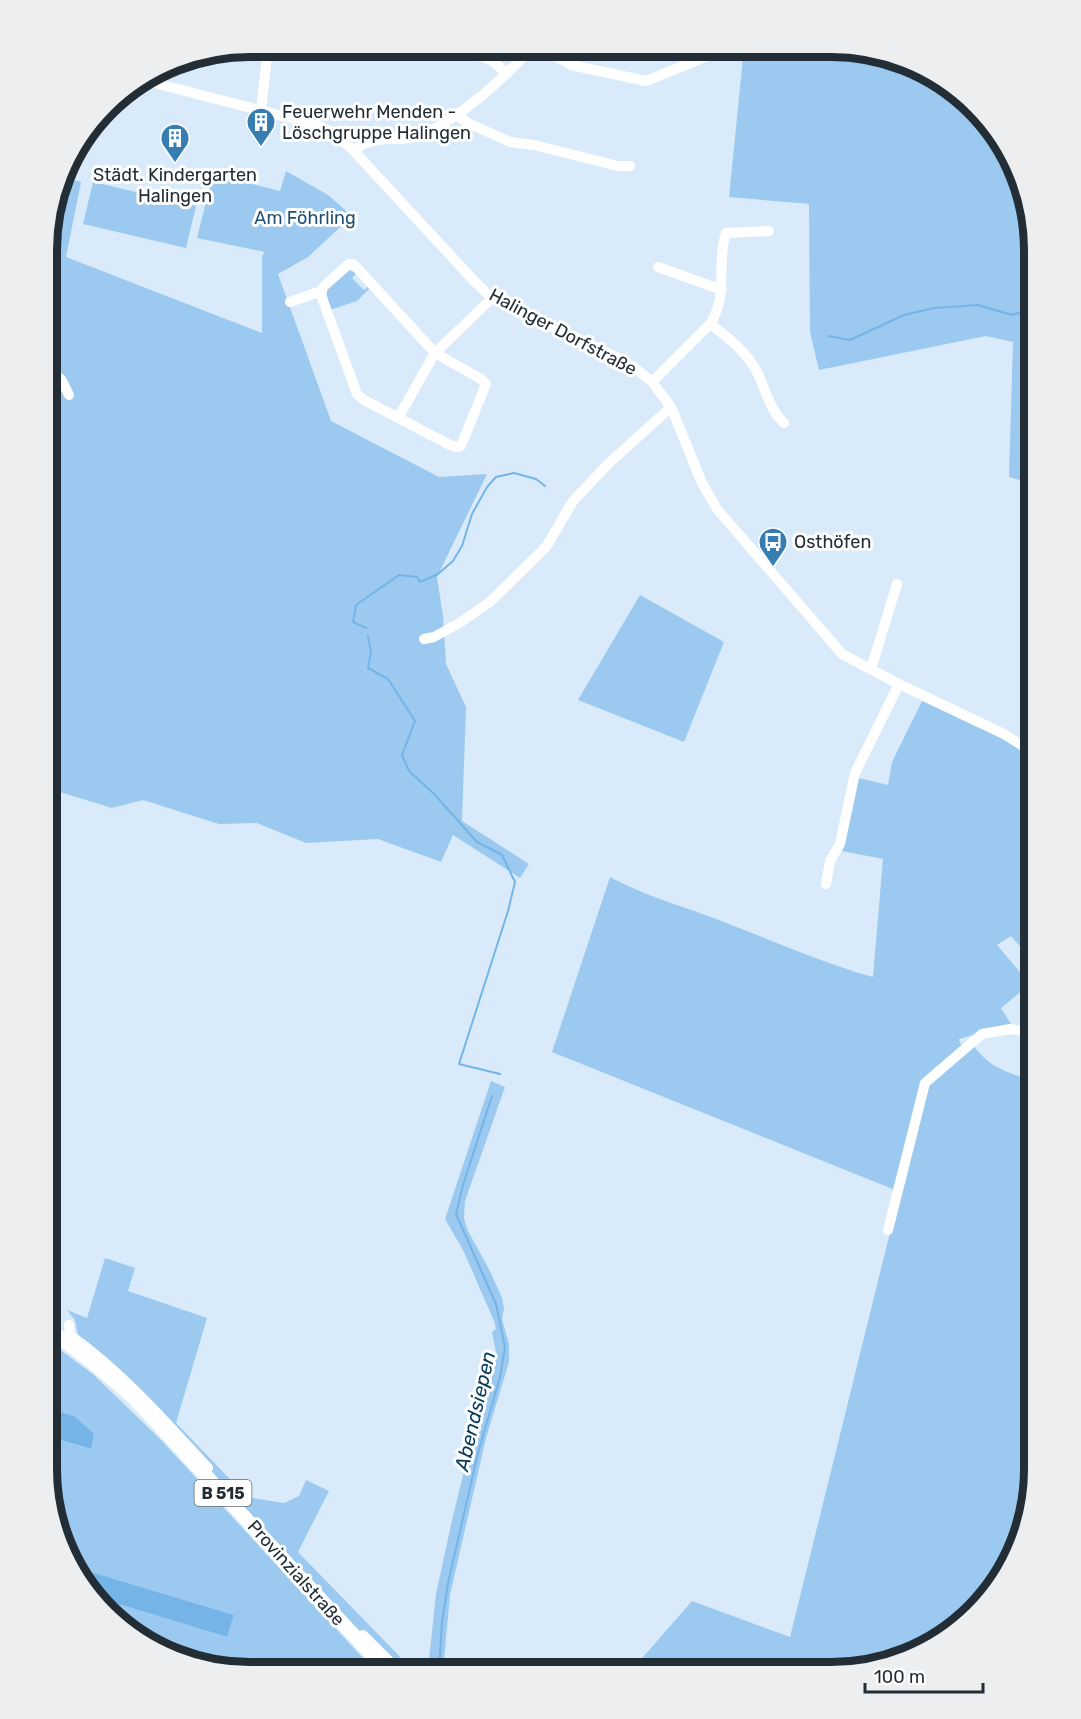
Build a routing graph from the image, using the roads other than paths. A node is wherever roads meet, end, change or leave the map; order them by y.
1 (267, 57) edge
2 (482, 57) edge
3 (523, 57) edge
4 (557, 57) edge
5 (705, 57) edge
6 (507, 74) junction
7 (154, 83) edge
8 (261, 110) junction
9 (457, 115) junction
10 (354, 151) junction
11 (630, 166) dead end
12 (769, 231) dead end
13 (658, 267) dead end
14 (722, 290) junction
15 (321, 291) junction
16 (492, 297) junction
17 (290, 302) dead end
18 (710, 324) junction
19 (435, 352) junction
20 (57, 376) edge
21 (652, 382) junction
22 (69, 395) dead end
23 (671, 407) junction
24 (398, 418) junction
25 (784, 423) dead end
26 (897, 584) dead end
27 (424, 639) dead end
28 (871, 669) junction
29 (899, 684) junction
30 (1024, 747) edge
31 (826, 884) dead end
32 (1024, 1031) edge
33 (888, 1230) dead end
34 (69, 1325) dead end
35 (57, 1336) edge
36 (379, 1662) edge
37 (390, 1662) edge

1 - 8 street
2 - 6 street
3 - 6 street
4 - 5 street
6 - 9 street
7 - 8 street, Halinger Dorfstraße
8 - 10 street, Halinger Dorfstraße
9 - 10 street
9 - 11 street
10 - 16 street, Halinger Dorfstraße
12 - 14 street
13 - 14 street
14 - 18 street
15 - 17 street
15 - 19 street
15 - 24 street
16 - 19 street
16 - 21 street, Halinger Dorfstraße
18 - 21 street
18 - 25 street
19 - 24 street
19 - 24 street
20 - 22 street
21 - 23 street, Halinger Dorfstraße
23 - 27 street
23 - 28 street, Halinger Dorfstraße
26 - 28 street
28 - 29 street, Halinger Dorfstraße
29 - 30 street, Halinger Dorfstraße
29 - 31 street
32 - 33 street
34 - 37 street, Provinzialstraße
35 - 36 main road, Provinzialstraße / B 515

